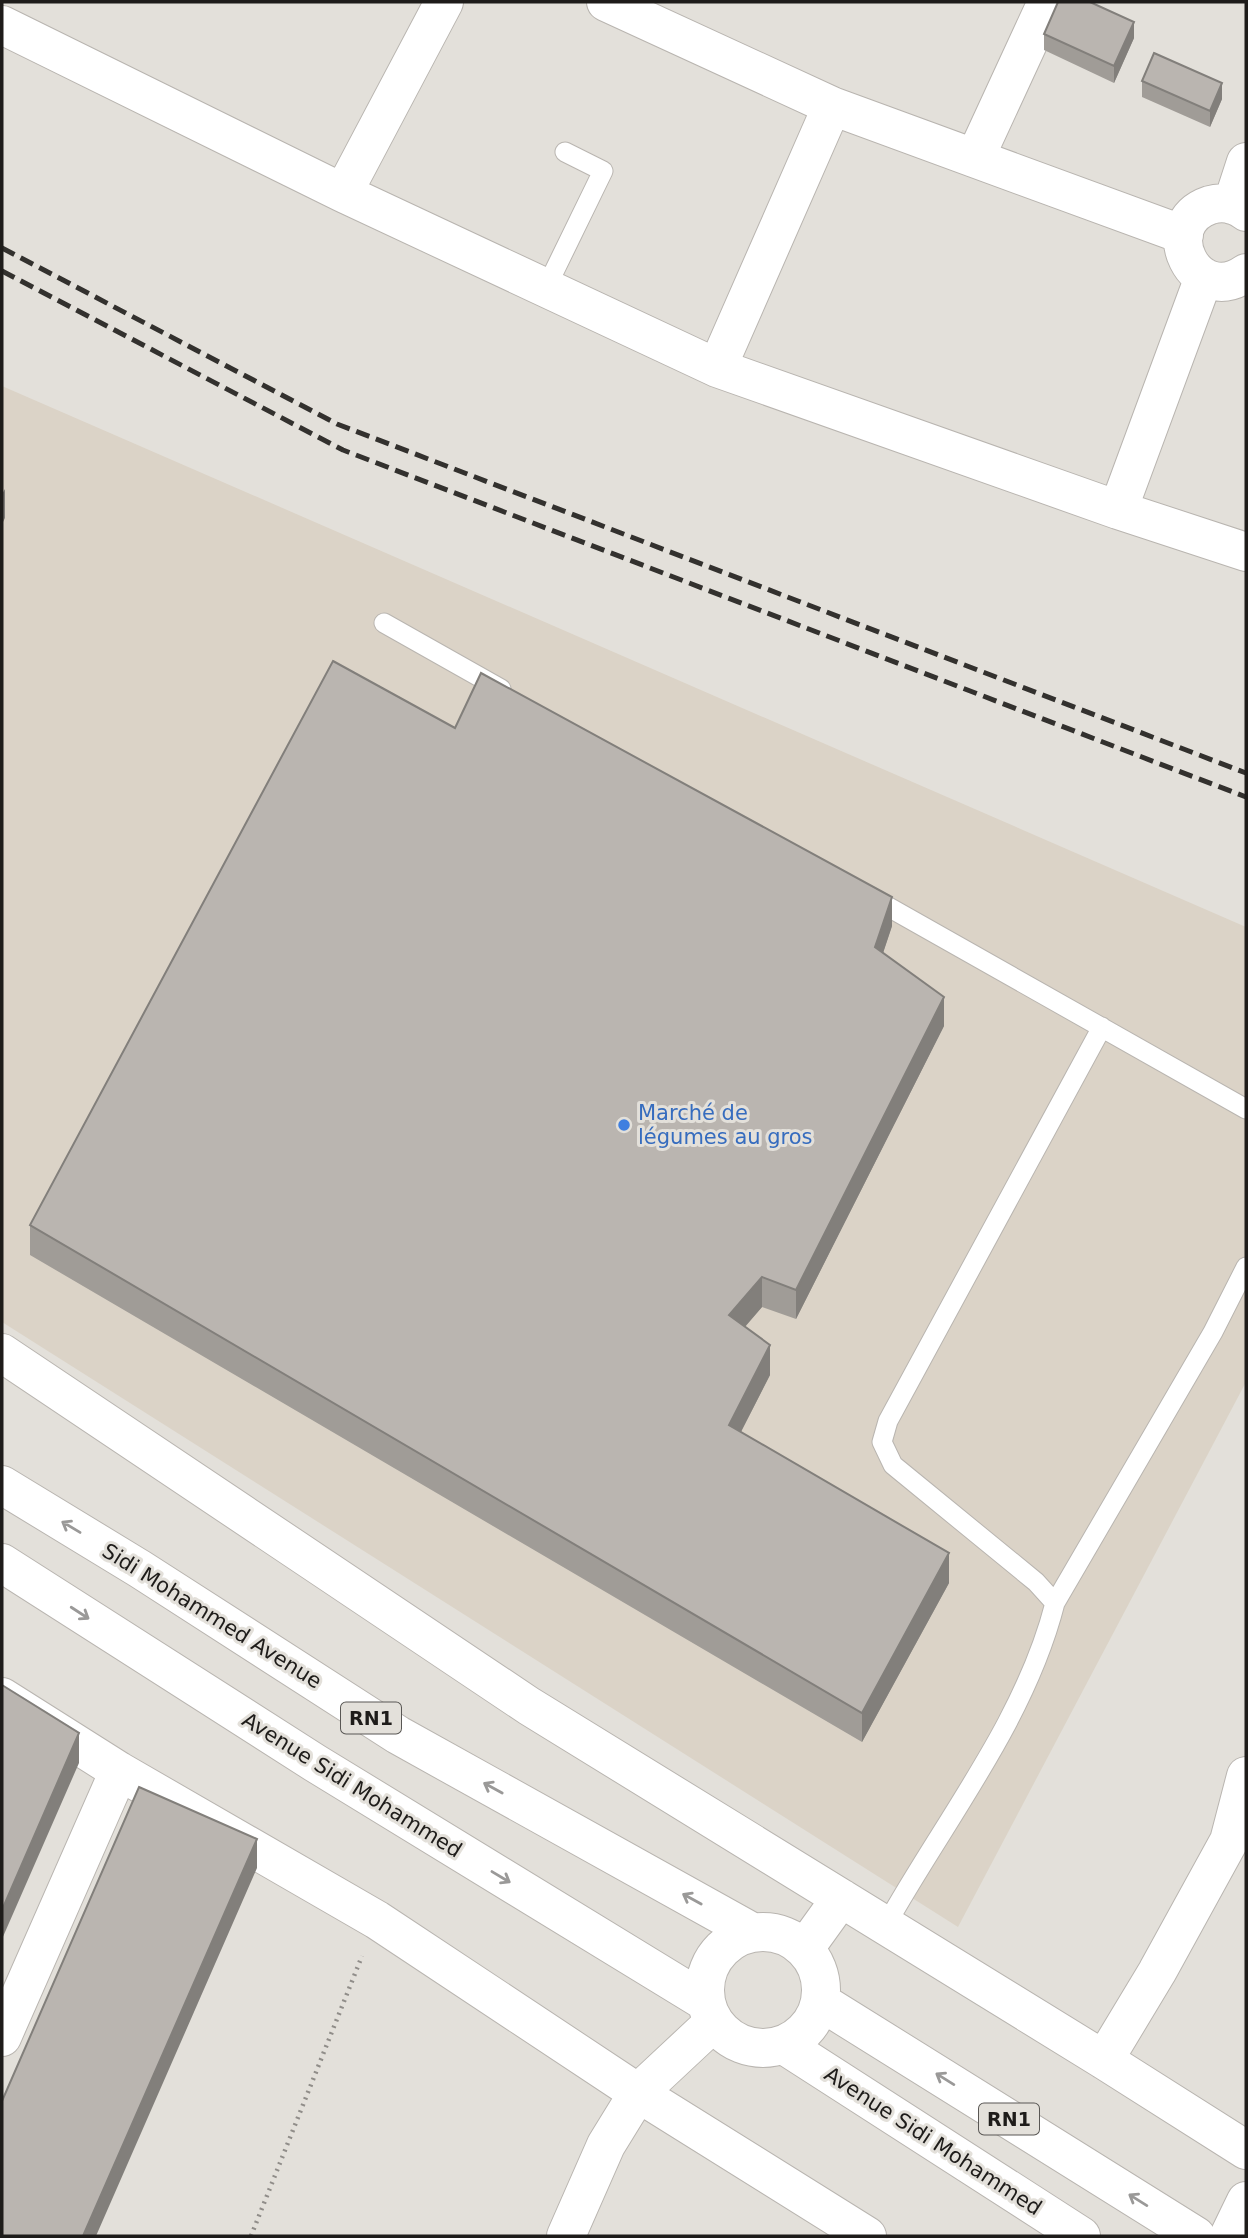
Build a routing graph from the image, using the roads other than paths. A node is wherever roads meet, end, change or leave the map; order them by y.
1 (444, 2) edge
2 (1047, 2) edge
3 (619, 4) edge
4 (2, 25) edge
5 (832, 106) junction
6 (565, 152) dead end
7 (975, 158) junction
8 (1246, 162) edge
9 (343, 193) junction
10 (1239, 209) edge
11 (1184, 235) junction
12 (1246, 273) edge
13 (1204, 277) junction
14 (546, 288) junction
15 (717, 368) junction
16 (1118, 510) junction
17 (1246, 552) edge
18 (384, 623) dead end
19 (518, 699) edge
20 (858, 890) edge
21 (1102, 1027) junction
22 (1246, 1109) edge
23 (1246, 1267) edge
24 (2, 1353) edge
25 (2, 1485) edge
26 (2, 1563) edge
27 (1055, 1603) junction
28 (2, 1697) edge
29 (119, 1771) junction
30 (1246, 1776) edge
31 (1238, 1845) edge
32 (841, 1898) junction
33 (886, 1925) junction
34 (752, 1932) junction
35 (805, 1948) junction
36 (821, 2002) junction
37 (710, 2012) junction
38 (2, 2037) edge
39 (784, 2045) junction
40 (1104, 2060) junction
41 (638, 2093) junction
42 (1246, 2150) edge
43 (1246, 2201) edge
44 (566, 2236) edge
45 (867, 2236) edge
46 (1081, 2236) edge
47 (1196, 2236) edge
48 (1229, 2236) edge

1 - 9 street
2 - 7 street
3 - 5 street
4 - 9 street
5 - 7 street
5 - 15 street
6 - 14 lane
7 - 11 street
8 - 10 street
9 - 14 street
10 - 11 street
11 - 13 street
12 - 13 street
13 - 16 street
14 - 15 street
15 - 16 street
16 - 17 street
18 - 19 lane
20 - 21 lane
21 - 22 lane
21 - 27 lane
23 - 27 lane
24 - 32 street
34 -> 25 street, Sidi Mohammed Avenue / RN1
26 -> 37 street, Avenue Sidi Mohammed
27 - 33 lane
28 - 29 street
29 - 38 street
29 - 41 street
30 - 31 street
31 - 40 street
32 - 33 street
32 - 35 street
33 - 40 street
34 - 35 street, RN1
34 - 37 street
35 - 36 street
36 - 39 street
47 -> 36 street, RN1
37 - 39 street
37 - 41 street
39 - 46 street, Avenue Sidi Mohammed / RN1
40 - 42 street
41 - 44 street
41 - 45 street
43 - 48 street

